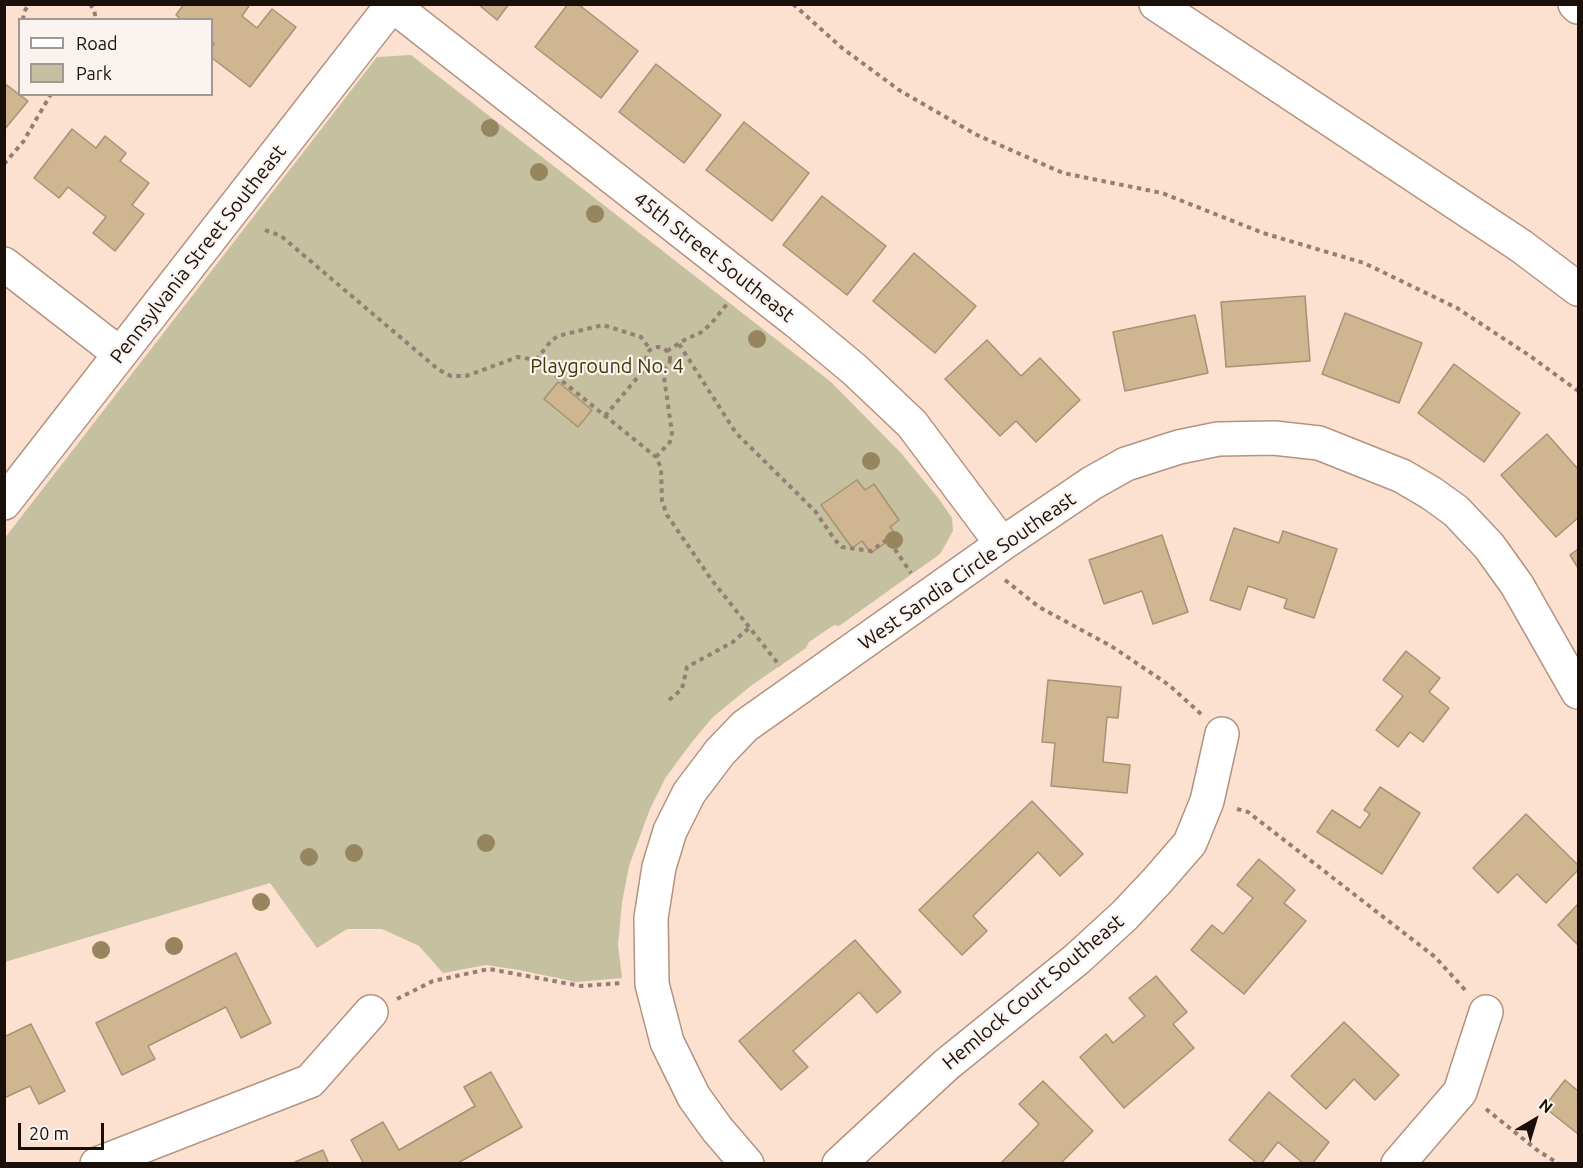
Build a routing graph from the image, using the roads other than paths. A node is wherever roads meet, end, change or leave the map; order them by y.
1 (1156, 4) edge
2 (391, 5) edge
3 (4, 264) edge
4 (1578, 289) edge
5 (120, 354) junction
6 (4, 503) edge
7 (994, 550) junction
8 (1578, 692) edge
9 (1222, 734) road end
10 (1486, 1011) road end
11 (371, 1012) road end
12 (97, 1164) edge
13 (747, 1164) edge
14 (840, 1164) edge
15 (1398, 1164) edge

1 - 4 street
2 - 5 street, Pennsylvania Street Southeast
2 - 7 street, 45th Street Southeast
3 - 5 street
5 - 6 street, Pennsylvania Street Southeast
7 - 8 street, West Sandia Circle Southeast
7 - 13 street, West Sandia Circle Southeast
9 - 14 street, Hemlock Court Southeast
10 - 15 street
11 - 12 street

